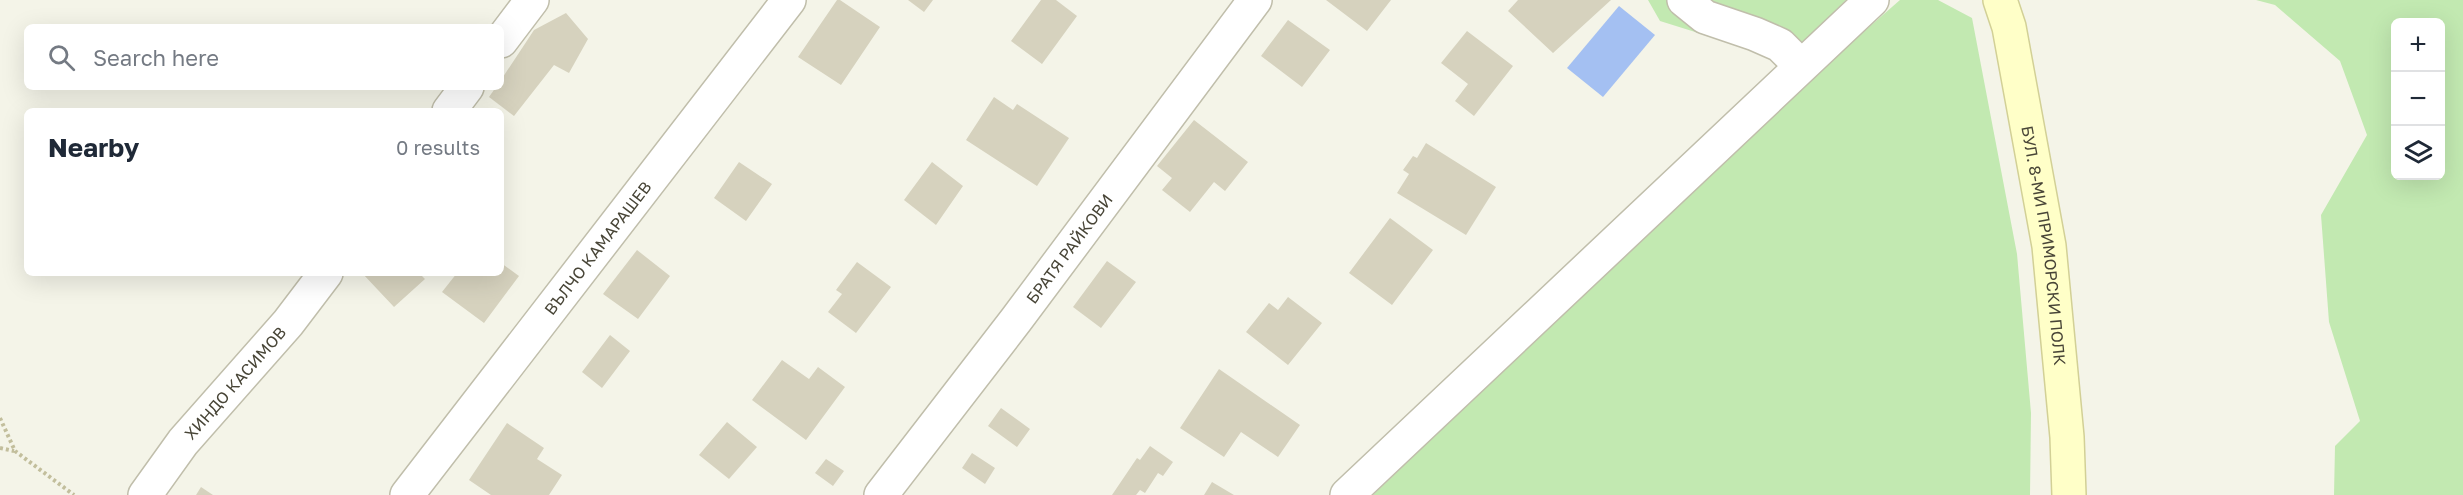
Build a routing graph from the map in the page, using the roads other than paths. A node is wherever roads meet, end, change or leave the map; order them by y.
1 (532, 0) edge
2 (789, 0) edge
3 (1256, 0) edge
4 (1684, 0) edge
5 (1872, 0) edge
6 (2000, 0) edge
7 (504, 37) edge
8 (1801, 66) junction
9 (465, 90) edge
10 (451, 108) edge
11 (324, 276) edge
12 (145, 495) edge
13 (407, 495) edge
14 (881, 495) edge
15 (1347, 495) edge
16 (2069, 495) edge

1 - 7 street
2 - 13 street, ВЪЛЧО КАМАРАШЕВ
3 - 14 street, БРАТЯ РАЙКОВИ
4 - 8 street
5 - 8 street
6 - 16 street, БУЛ. 8-МИ ПРИМОРСКИ ПОЛК
8 - 15 street
9 - 10 street
11 - 12 street, ХИНДО КАСИМОВ

